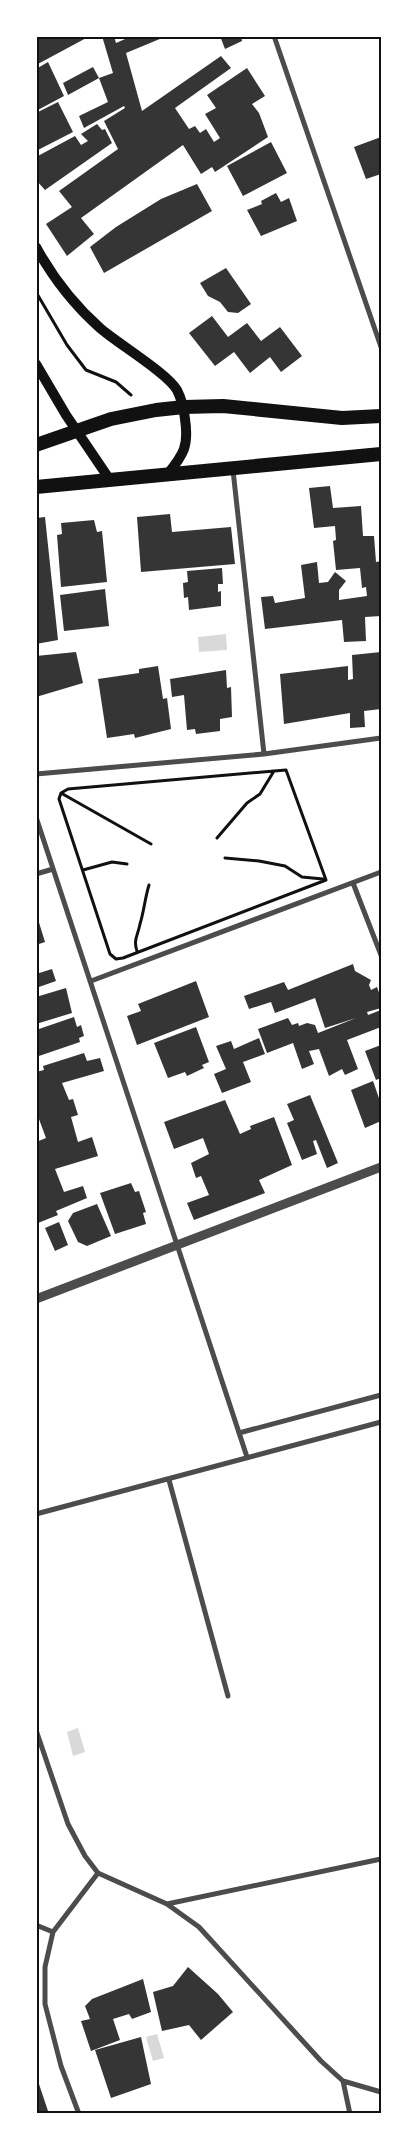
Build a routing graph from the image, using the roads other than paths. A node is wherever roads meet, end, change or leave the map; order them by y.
1 (274, 36) edge
2 (36, 248) edge
3 (381, 347) edge
4 (36, 364) edge
5 (184, 407) junction
6 (381, 416) edge
7 (77, 430) junction
8 (36, 446) edge
9 (381, 454) edge
10 (233, 469) junction
11 (167, 474) junction
12 (110, 480) junction
13 (36, 487) edge
14 (381, 738) edge
15 (264, 754) junction
16 (36, 774) edge
17 (36, 817) edge
18 (53, 869) junction
19 (381, 872) edge
20 (36, 874) edge
21 (353, 883) junction
22 (381, 956) edge
23 (91, 981) junction
24 (381, 1167) edge
25 (177, 1245) junction
26 (36, 1299) edge
27 (381, 1395) edge
28 (380, 1423) edge
29 (381, 1430) edge
30 (239, 1433) junction
31 (247, 1457) junction
32 (170, 1480) junction
33 (36, 1514) edge
34 (228, 1696) dead end
35 (36, 1730) edge
36 (381, 1859) edge
37 (98, 1873) junction
38 (167, 1904) junction
39 (36, 1924) edge
40 (53, 1932) junction
41 (344, 2081) junction
42 (381, 2092) edge
43 (79, 2114) edge
44 (350, 2114) edge

1 - 3 street
2 - 5 main road
4 - 7 main road
5 - 6 highway
5 - 7 highway
5 - 11 main road
7 - 8 highway
7 - 12 main road
9 - 10 highway
10 - 11 highway
10 - 15 street
11 - 12 highway
12 - 13 highway
14 - 15 street
15 - 16 street
17 - 18 street
18 - 20 street
18 - 23 street
19 - 21 street
21 - 22 street
21 - 23 street
23 - 25 street
24 - 25 street
25 - 26 street
25 - 30 street
27 - 30 street
28 - 29 street
28 - 31 street
30 - 31 street
31 - 32 street
32 - 33 street
32 - 34 street
35 - 37 street
36 - 38 street
37 - 38 street
37 - 40 street
38 - 41 street
39 - 40 street
40 - 43 street
41 - 42 street
41 - 44 street

